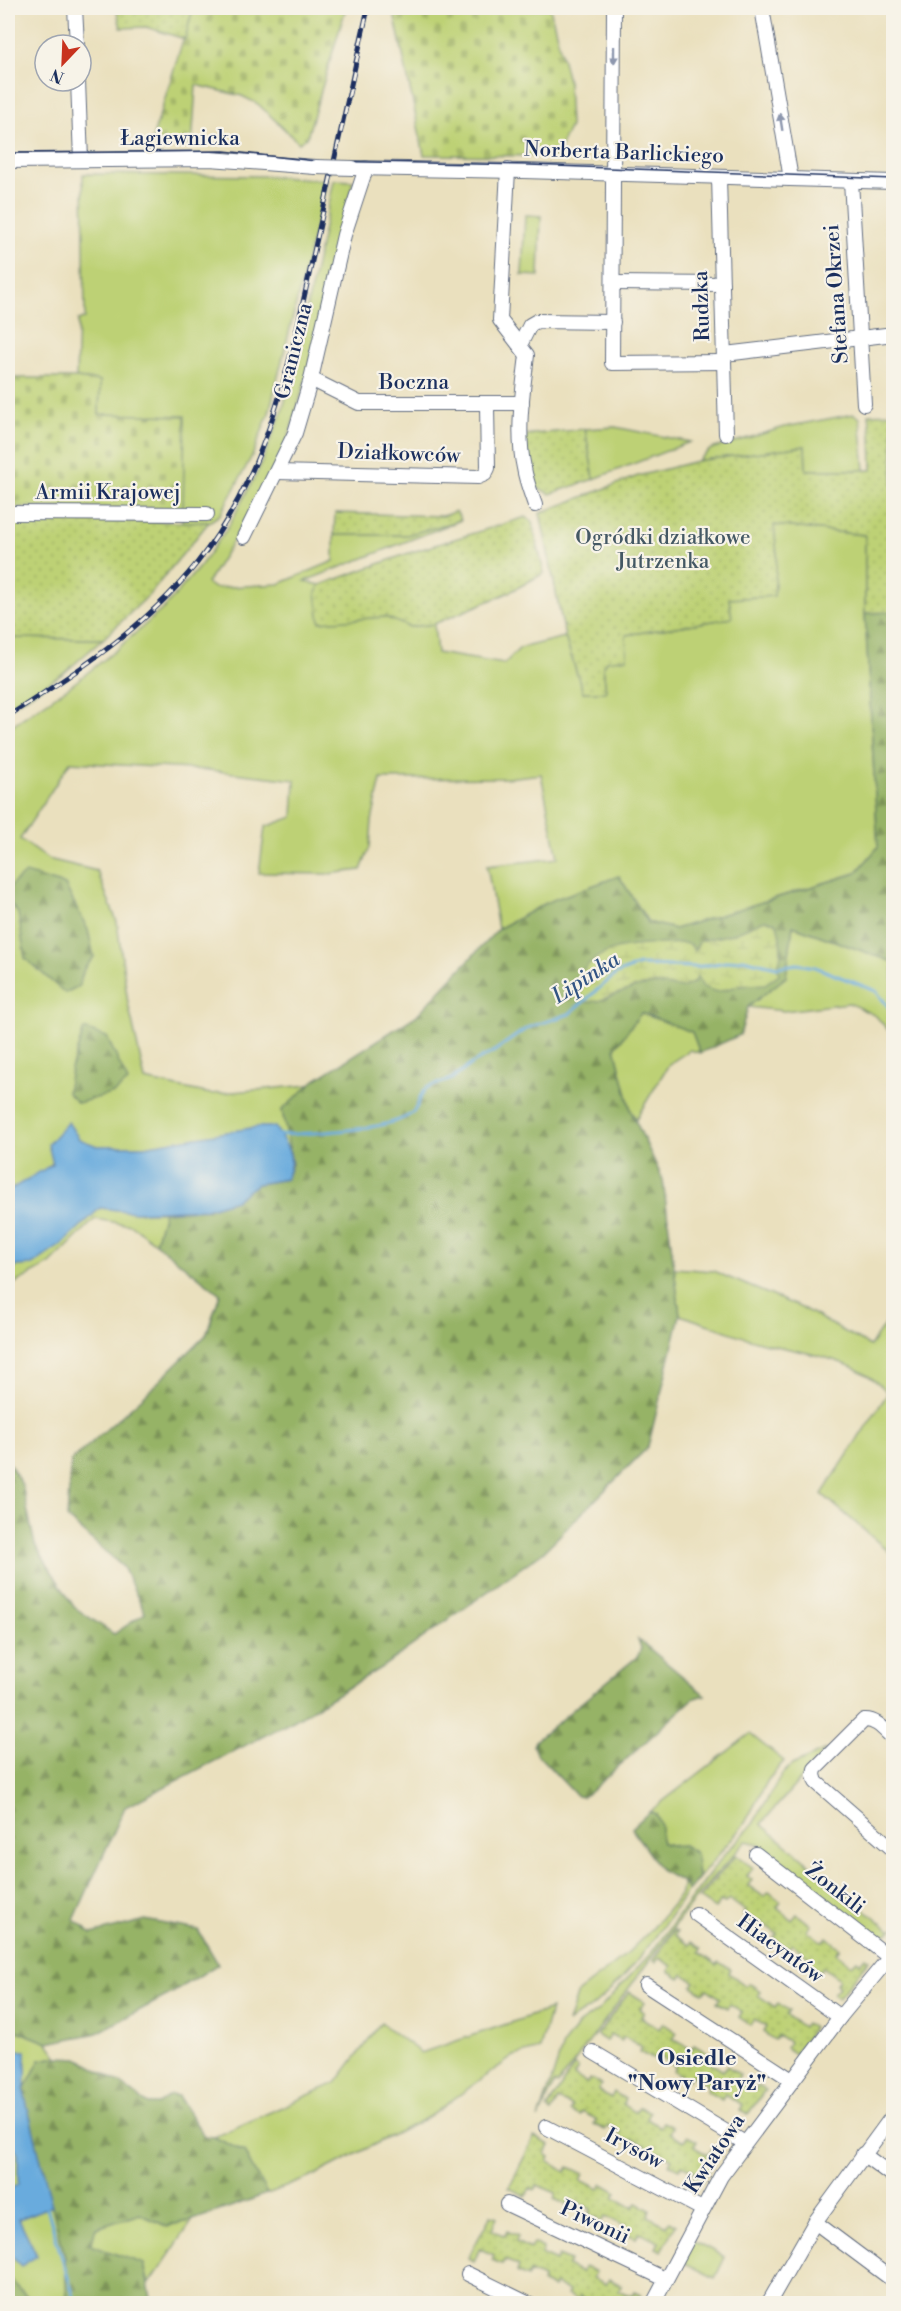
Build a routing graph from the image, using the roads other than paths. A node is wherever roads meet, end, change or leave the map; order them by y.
1 (75, 8) edge
2 (614, 8) edge
3 (762, 8) edge
4 (76, 33) edge
5 (78, 93) edge
6 (81, 160) junction
7 (8, 161) edge
8 (359, 168) junction
9 (508, 170) junction
10 (613, 174) junction
11 (719, 177) junction
12 (790, 179) junction
13 (851, 181) junction
14 (894, 182) edge
15 (613, 284) junction
16 (722, 284) junction
17 (613, 322) junction
18 (894, 334) edge
19 (859, 338) junction
20 (520, 345) junction
21 (725, 358) junction
22 (311, 379) junction
23 (522, 403) junction
24 (864, 404) dead end
25 (487, 405) junction
26 (726, 434) dead end
27 (277, 472) junction
28 (535, 505) dead end
29 (8, 513) edge
30 (207, 514) dead end
31 (244, 537) dead end
32 (894, 1739) edge
33 (894, 1850) edge
34 (756, 1854) dead end
35 (696, 1914) dead end
36 (891, 1955) edge
37 (646, 1985) dead end
38 (840, 2017) junction
39 (593, 2052) dead end
40 (792, 2080) junction
41 (894, 2114) edge
42 (546, 2127) dead end
43 (745, 2143) junction
44 (863, 2154) junction
45 (894, 2177) edge
46 (507, 2204) dead end
47 (702, 2209) junction
48 (815, 2222) junction
49 (468, 2274) dead end
50 (665, 2279) junction
51 (894, 2281) edge
52 (774, 2301) edge
53 (529, 2304) edge
54 (653, 2304) edge

1 - 4 street
2 -> 10 street
12 -> 3 street
5 - 6 street
6 - 7 street, Łagiewnicka
6 - 8 street, Łagiewnicka, bridge
8 - 9 street, Norberta Barlickiego
8 - 22 street, Graniczna
9 - 10 street, Norberta Barlickiego
9 - 20 street
10 - 11 street, Norberta Barlickiego
10 - 15 street
11 - 12 street, Norberta Barlickiego
11 - 16 street, Rudzka
12 - 13 street, Norberta Barlickiego
13 - 14 street, Norberta Barlickiego
13 - 19 street, Stefana Okrzei
15 - 16 street
15 - 17 street
16 - 21 street, Rudzka
17 - 20 street
17 - 21 street
18 - 19 street
19 - 21 street
19 - 24 street, Stefana Okrzei
20 - 23 street
21 - 26 street, Rudzka
22 - 25 street, Boczna
22 - 27 street, Graniczna
23 - 25 street, Boczna
23 - 28 street
25 - 27 street, Działkowców
27 - 31 street, Graniczna
29 - 30 street, Armii Krajowej
32 - 33 street
34 - 36 street, Żonkili
35 - 38 street, Hiacyntów
36 - 38 street, Kwiatowa
37 - 40 street
38 - 40 street, Kwiatowa
39 - 43 street
40 - 43 street, Kwiatowa
41 - 44 street
42 - 47 street, Irysów
43 - 47 street, Kwiatowa
44 - 45 street
44 - 48 street
46 - 50 street, Piwonii
47 - 50 street, Kwiatowa
48 - 51 street
48 - 52 street
49 - 53 street
50 - 54 street, Kwiatowa

